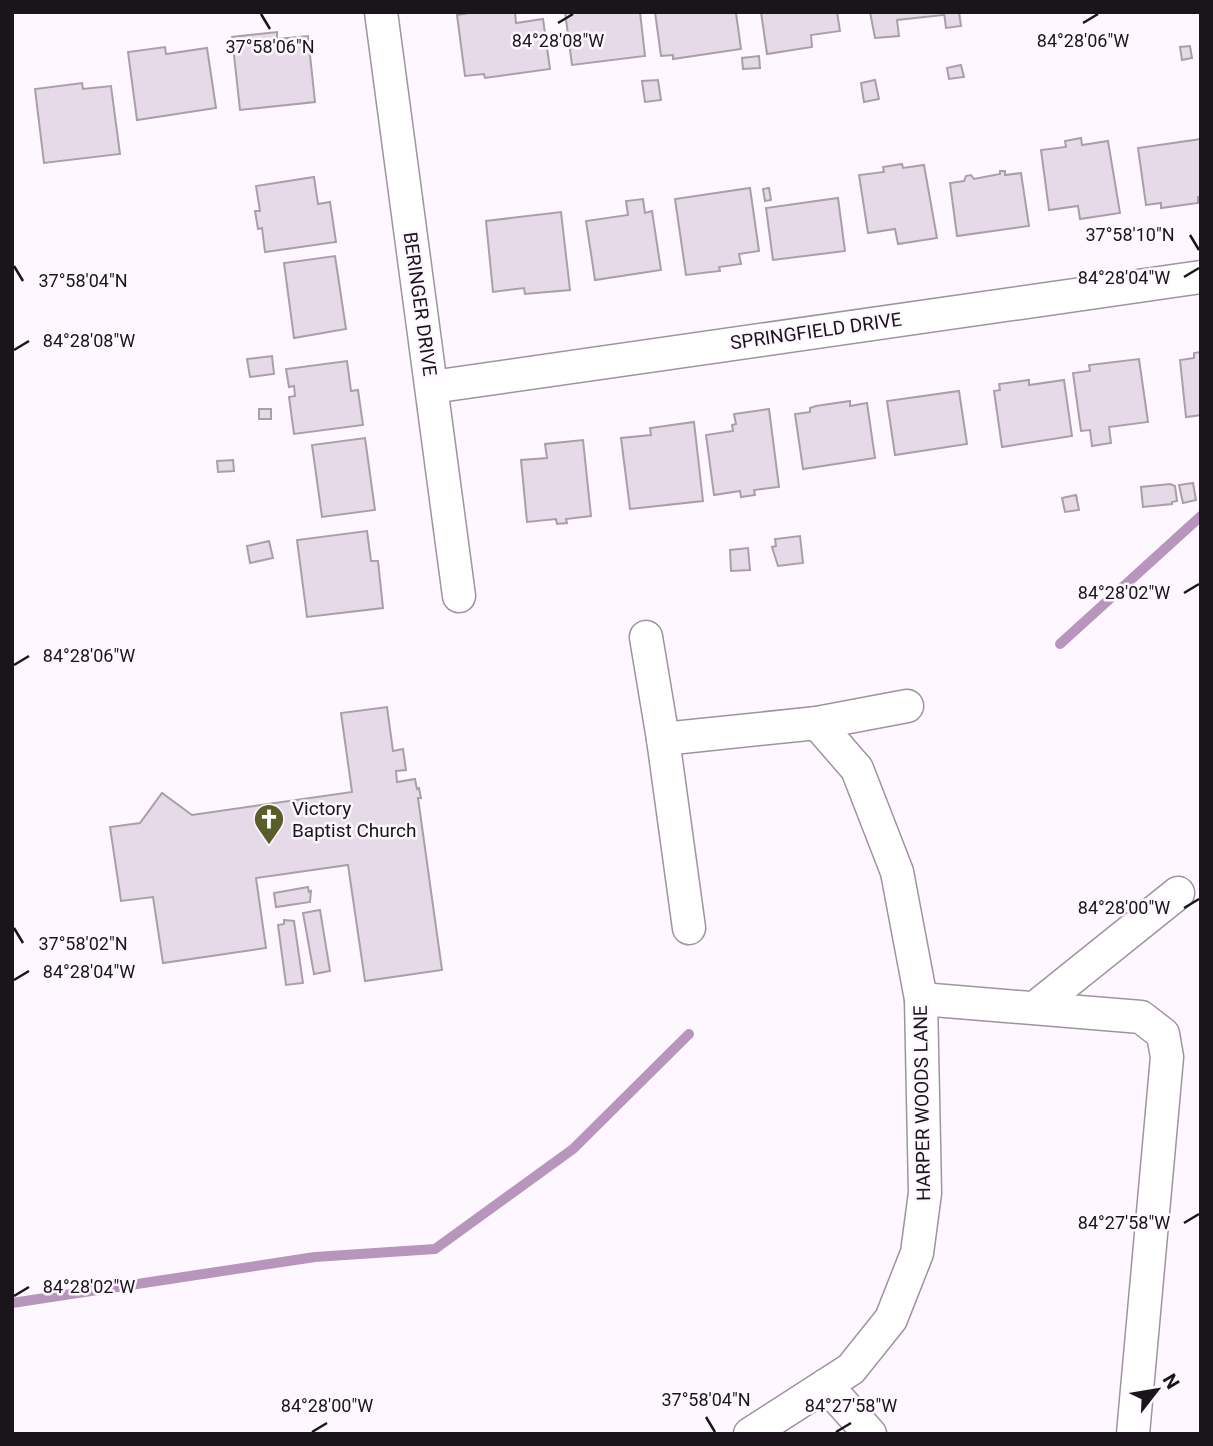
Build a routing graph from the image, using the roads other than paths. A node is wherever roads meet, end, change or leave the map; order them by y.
1 (381, 12) edge
2 (1201, 277) edge
3 (432, 387) junction
4 (459, 596) dead end
5 (646, 637) dead end
6 (907, 706) dead end
7 (817, 723) junction
8 (663, 739) junction
9 (1178, 893) dead end
10 (689, 928) dead end
11 (921, 999) junction
12 (1036, 1007) junction
13 (826, 1385) junction
14 (750, 1434) edge
15 (870, 1434) edge
16 (1133, 1434) edge

1 - 3 street, BERINGER DRIVE
2 - 3 street, SPRINGFIELD DRIVE
3 - 4 street, BERINGER DRIVE
5 - 8 street
6 - 7 street
7 - 8 street
7 - 11 street, HARPER WOODS LANE
8 - 10 street
9 - 12 street
11 - 12 street
11 - 13 street, HARPER WOODS LANE
12 - 16 street
13 - 14 street, HARPER WOODS LANE
13 - 15 street

